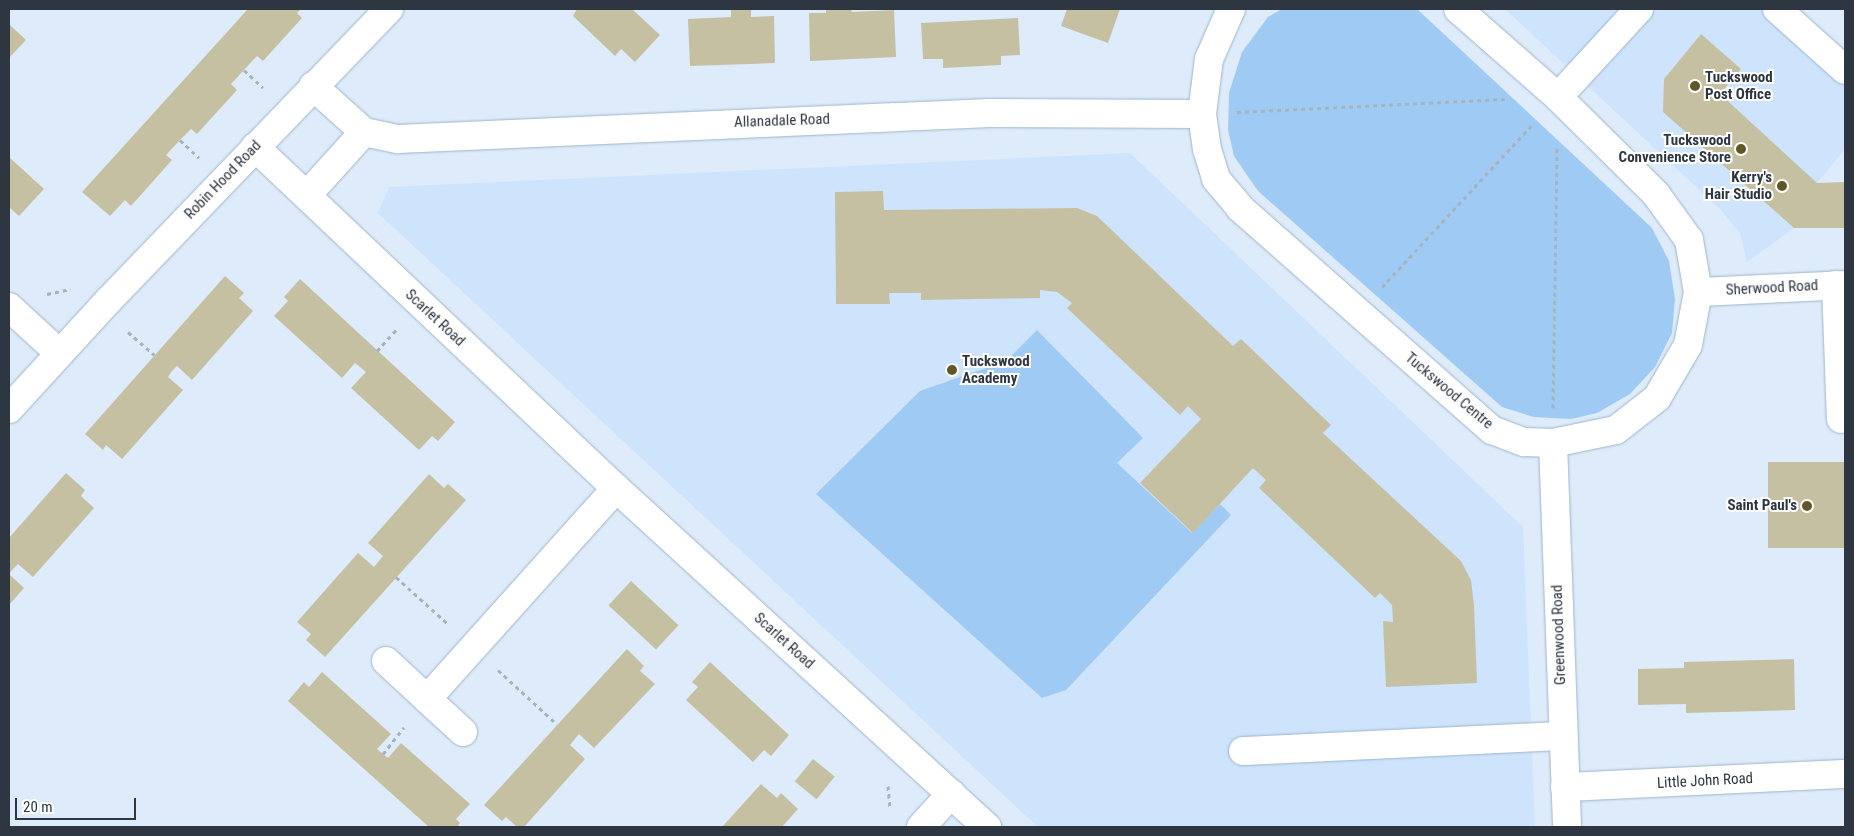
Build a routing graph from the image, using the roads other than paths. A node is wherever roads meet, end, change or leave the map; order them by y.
1 (389, 9) edge
2 (1231, 9) edge
3 (1458, 9) edge
4 (1639, 9) edge
5 (1777, 9) edge
6 (1845, 70) edge
7 (314, 86) junction
8 (1558, 97) junction
9 (1202, 114) junction
10 (364, 132) junction
11 (255, 147) junction
12 (308, 194) junction
13 (1840, 285) edge
14 (1698, 292) junction
15 (12, 310) edge
16 (59, 353) junction
17 (9, 409) edge
18 (1841, 419) dead end
19 (1553, 443) junction
20 (616, 488) junction
21 (386, 661) dead end
22 (427, 699) junction
23 (463, 732) dead end
24 (1563, 736) junction
25 (1243, 751) dead end
26 (1845, 774) edge
27 (1564, 787) junction
28 (951, 794) junction
29 (921, 827) edge
30 (987, 827) edge
31 (1567, 827) edge

1 - 7 street, Robin Hood Road
2 - 9 street, Tuckswood Centre
3 - 8 street, Tuckswood Centre
4 - 8 street
5 - 6 street
7 - 10 street
7 - 11 street, Robin Hood Road
8 - 14 street, Tuckswood Centre
9 - 10 street, Allanadale Road
9 - 19 street, Tuckswood Centre
10 - 12 street
11 - 12 street, Scarlet Road
11 - 16 street, Robin Hood Road
12 - 20 street, Scarlet Road
13 - 14 street, Sherwood Road
13 - 18 street
14 - 19 street, Tuckswood Centre
15 - 16 street
16 - 17 street, Robin Hood Road
19 - 24 street, Greenwood Road
20 - 22 street
20 - 28 street, Scarlet Road
21 - 22 street
22 - 23 street
24 - 25 street
24 - 27 street, Greenwood Road
26 - 27 street, Little John Road
27 - 31 street, Greenwood Road
28 - 29 street
28 - 30 street, Scarlet Road

